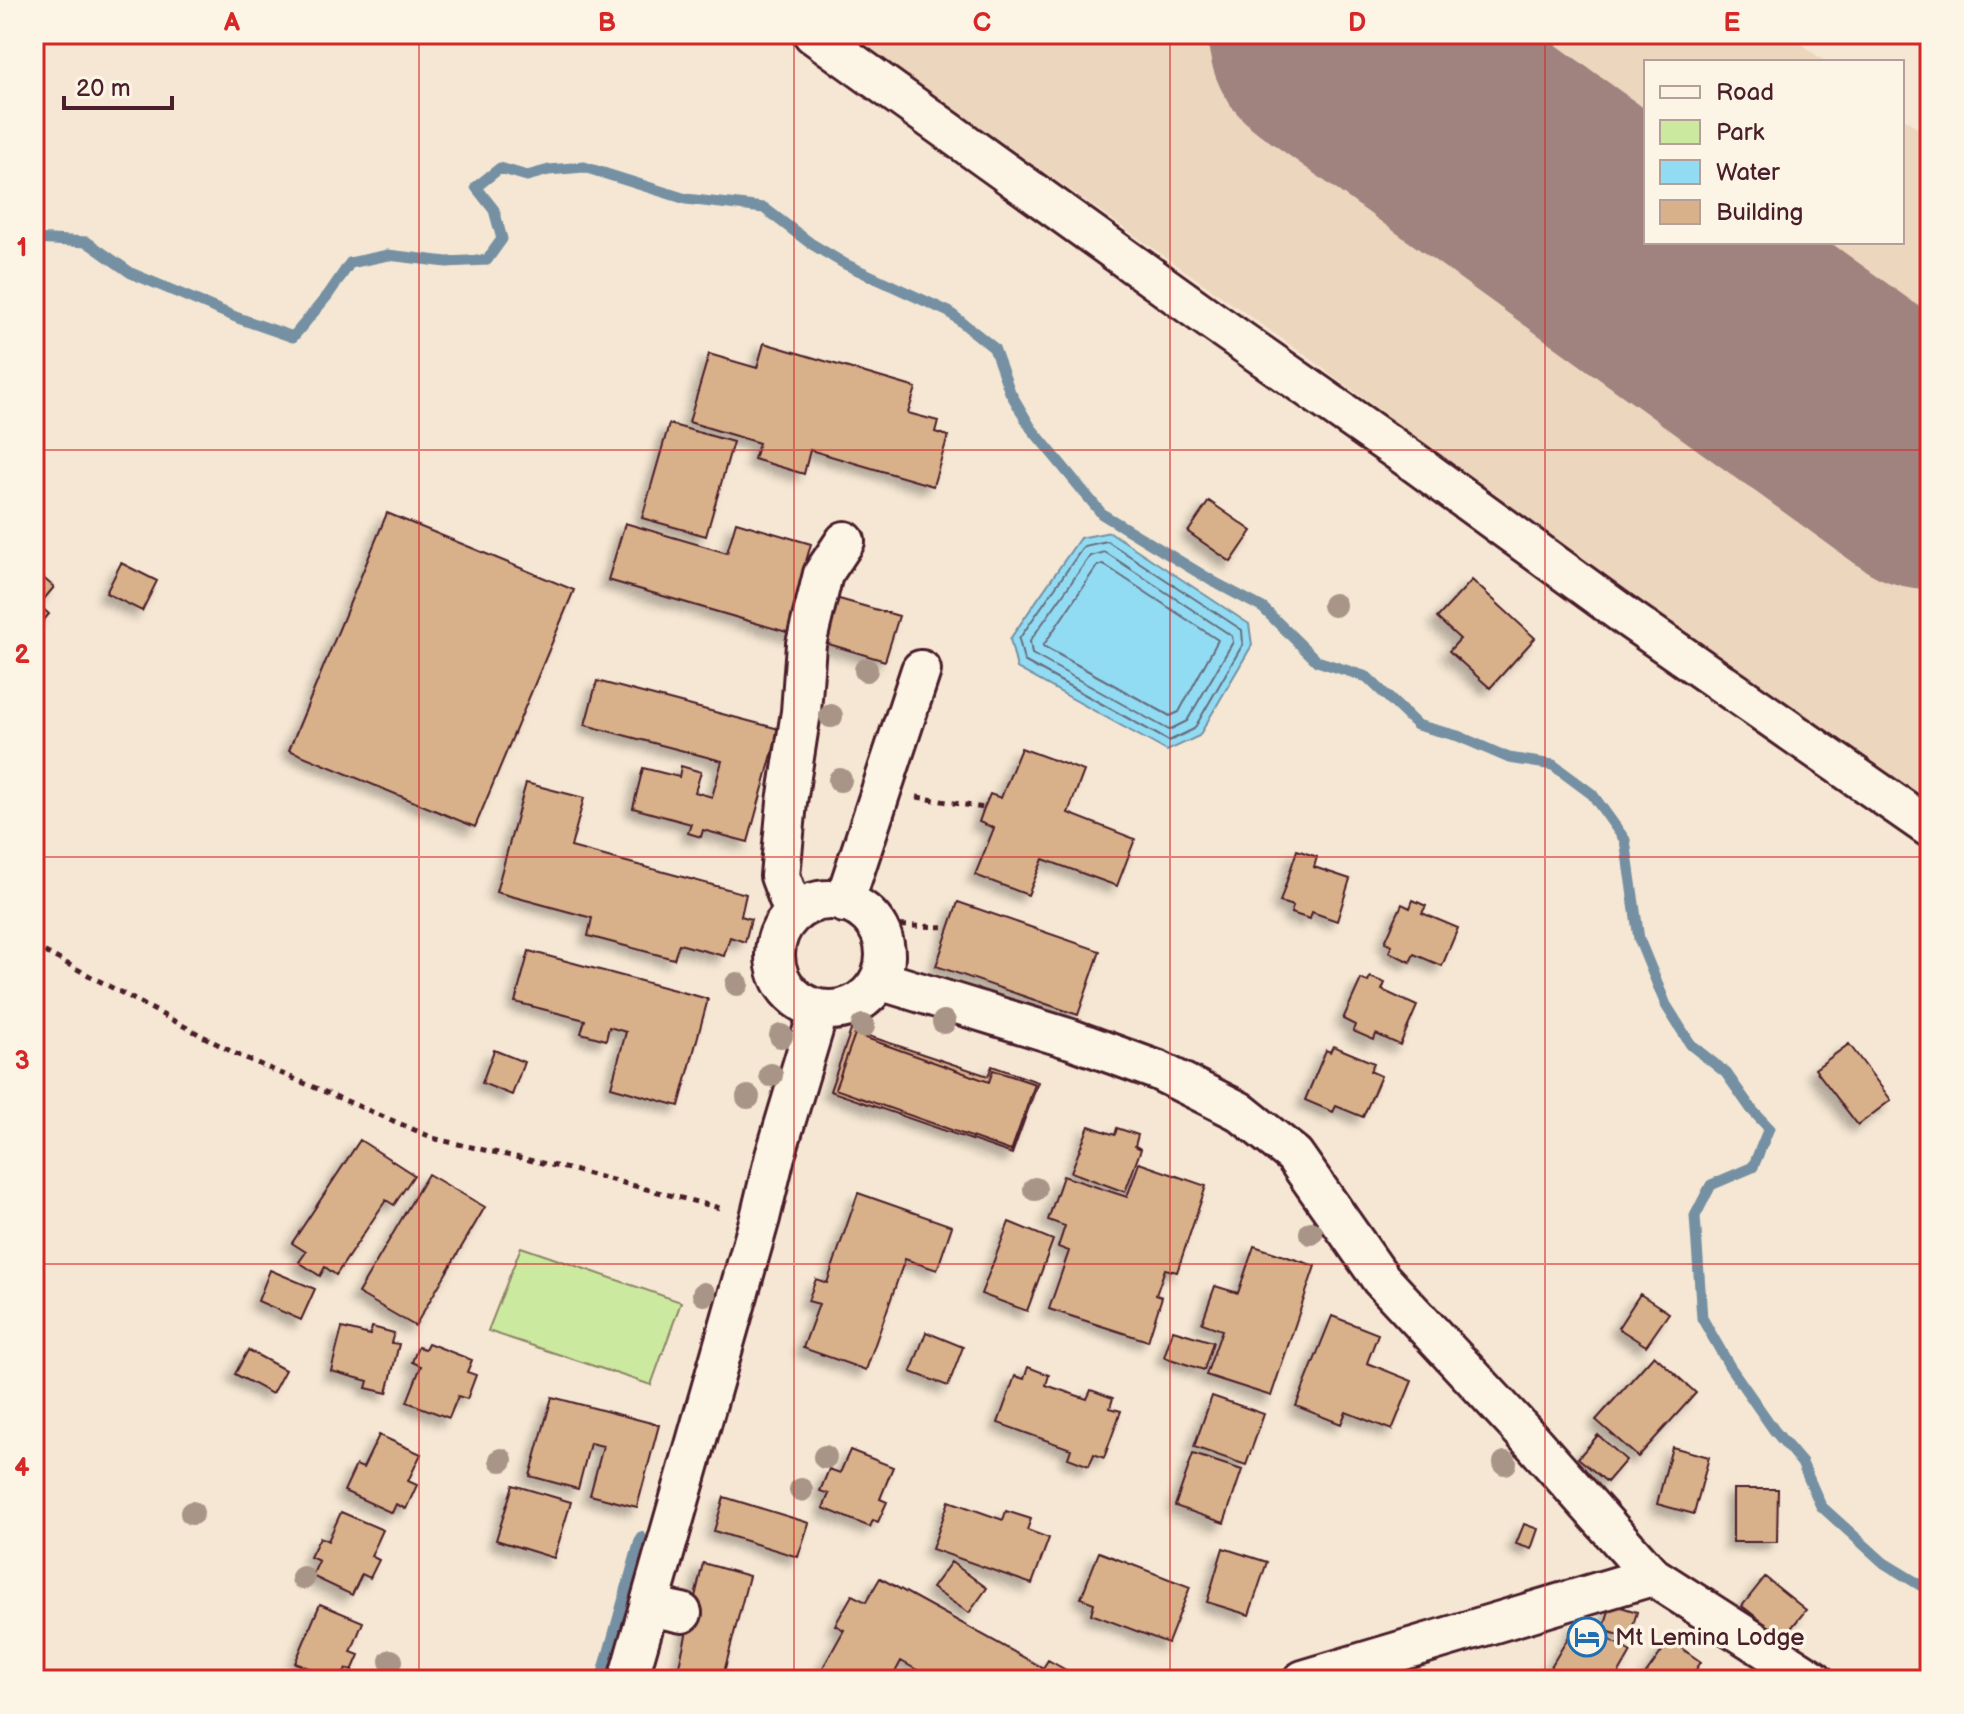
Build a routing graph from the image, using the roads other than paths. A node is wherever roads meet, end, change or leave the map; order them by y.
1 (813, 34) edge
2 (845, 541) dead end
3 (921, 670) dead end
4 (1930, 828) edge
5 (844, 903) junction
6 (794, 913) junction
7 (879, 980) junction
8 (819, 1010) junction
9 (1652, 1576) junction
10 (628, 1680) edge
11 (1303, 1680) edge
12 (1814, 1680) edge

1 - 4 street
2 - 6 street
3 - 5 street
5 - 6 street
5 - 7 street
6 - 8 street
7 - 8 street
7 - 9 street
8 - 10 street
9 - 11 street
9 - 12 street

